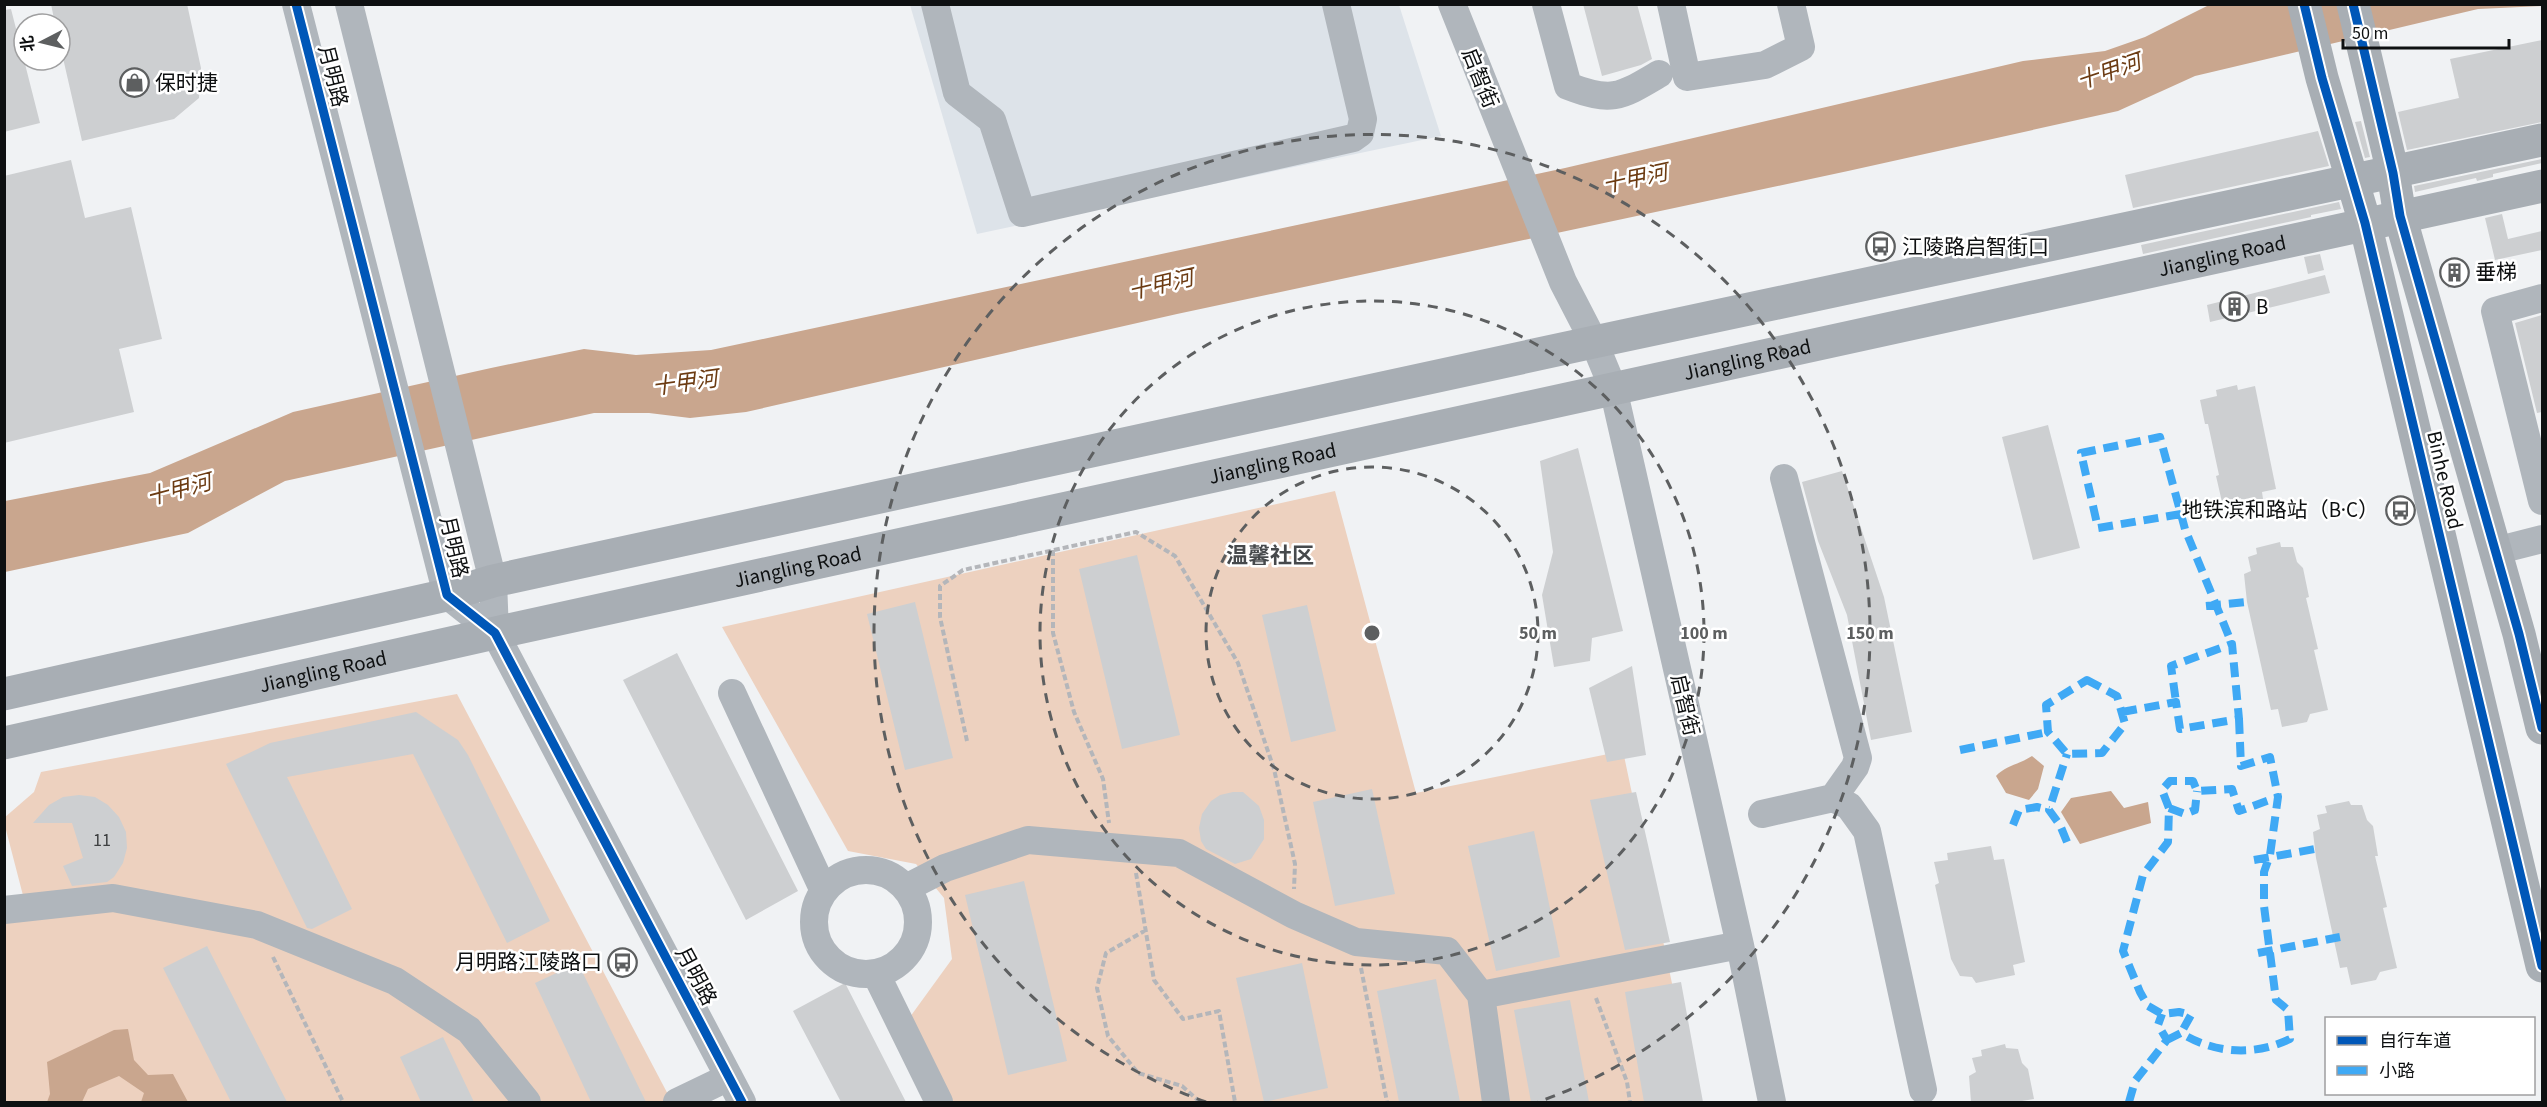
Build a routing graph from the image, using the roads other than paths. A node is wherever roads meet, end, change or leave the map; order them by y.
1 (296, 4) edge
2 (349, 4) edge
3 (935, 4) edge
4 (1336, 4) edge
5 (1452, 4) edge
6 (1546, 4) edge
7 (1671, 4) edge
8 (1791, 4) edge
9 (2304, 4) edge
10 (2353, 4) edge
11 (1659, 74) dead end
12 (2542, 140) edge
13 (2393, 173) junction
14 (2352, 180) junction
15 (2542, 186) edge
16 (2400, 216) junction
17 (2365, 223) junction
18 (2542, 298) edge
19 (1594, 342) junction
20 (1613, 388) junction
21 (1785, 478) dead end
22 (2542, 501) edge
23 (2542, 539) edge
24 (2495, 551) junction
25 (493, 581) junction
26 (447, 595) junction
27 (495, 633) junction
28 (732, 693) dead end
29 (4, 694) edge
30 (2542, 728) edge
31 (4, 743) edge
32 (1833, 798) junction
33 (1762, 814) dead end
34 (906, 888) junction
35 (824, 891) junction
36 (4, 910) edge
37 (1740, 945) junction
38 (2542, 966) edge
39 (876, 974) junction
40 (1481, 995) junction
41 (729, 1077) junction
42 (1923, 1090) dead end
43 (527, 1102) edge
44 (677, 1102) edge
45 (742, 1102) edge
46 (939, 1102) edge
47 (1496, 1102) edge
48 (1772, 1102) edge

1 - 26 street, 月明路
2 - 25 street, 月明路
3 - 4 street
5 - 19 street, 启智街
6 - 11 street
7 - 8 street
9 - 14 main road, Binhe Road
10 - 13 main road, Binhe Road
12 - 13 main road
13 - 14 main road
13 - 16 main road, Binhe Road
14 - 17 main road, Binhe Road
14 - 19 main road
15 - 16 main road, Jiangling Road
16 - 17 main road, Jiangling Road
16 - 24 main road, Binhe Road
17 - 20 main road, Jiangling Road
17 - 38 main road, Binhe Road
18 - 22 street
19 - 20 street, 启智街
19 - 25 main road
20 - 27 main road, Jiangling Road
20 - 37 street, 启智街
21 - 32 street
23 - 24 street
24 - 30 main road, Binhe Road
25 - 26 main road
25 - 27 street, 月明路
26 - 27 street, 月明路
26 - 29 main road
27 - 31 main road, Jiangling Road
27 - 41 street, 月明路
28 - 35 street
32 - 33 street
32 - 42 street
34 - 35 street
34 - 39 street
34 - 40 street
35 - 39 street
36 - 43 street
37 - 40 street
37 - 48 street, 启智街
39 - 46 street
40 - 47 street
41 - 44 street
41 - 45 street, 月明路

